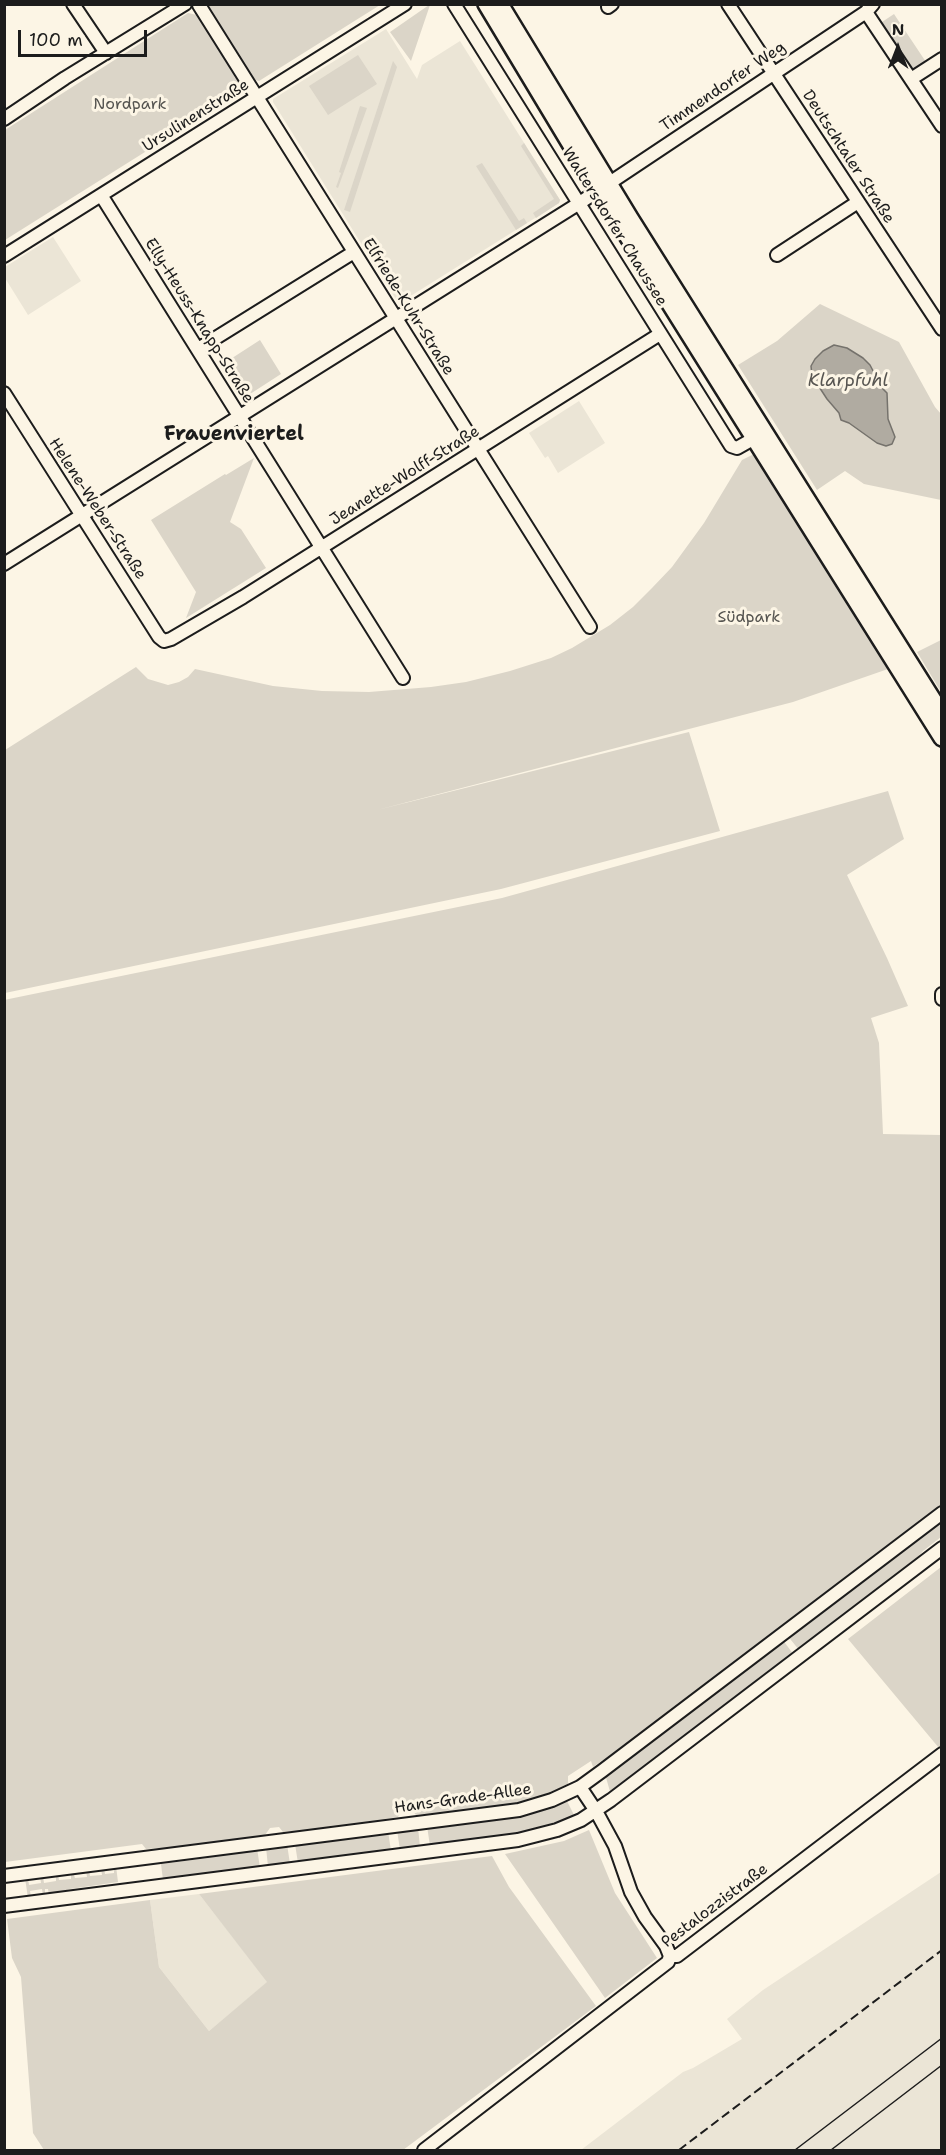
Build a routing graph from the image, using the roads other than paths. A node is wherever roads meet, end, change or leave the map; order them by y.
1 (73, 4) edge
2 (185, 4) edge
3 (405, 4) edge
4 (454, 4) edge
5 (486, 4) edge
6 (500, 4) edge
7 (728, 4) edge
8 (199, 5) edge
9 (870, 8) edge
10 (106, 53) junction
11 (942, 59) edge
12 (772, 73) junction
13 (911, 79) junction
14 (256, 98) junction
15 (4, 119) edge
16 (942, 126) edge
17 (604, 186) junction
18 (101, 195) junction
19 (858, 202) junction
20 (578, 204) junction
21 (354, 252) junction
22 (777, 255) dead end
23 (4, 256) edge
24 (396, 318) junction
25 (942, 329) edge
26 (660, 334) junction
27 (198, 349) junction
28 (4, 393) edge
29 (240, 416) junction
30 (760, 436) junction
31 (478, 450) junction
32 (83, 515) junction
33 (321, 547) junction
34 (4, 564) edge
35 (590, 627) dead end
36 (164, 641) joint
37 (403, 678) dead end
38 (942, 714) edge
39 (942, 738) edge
40 (942, 1513) edge
41 (942, 1548) edge
42 (942, 1754) edge
43 (580, 1787) junction
44 (596, 1811) junction
45 (4, 1876) edge
46 (4, 1906) edge
47 (670, 1956) junction
48 (424, 2151) edge

1 - 10 street
2 - 10 street
3 - 14 street, Ursulinenstraße
4 - 20 street, Waltersdorfer Chaussee
5 - 17 main road, Waltersdorfer Chaussee
6 - 17 main road, Waltersdorfer Chaussee
7 - 12 street, Deutschtaler Straße
8 - 14 street, Elfriede-Kuhr-Straße
9 - 12 street, Timmendorfer Weg
9 - 13 street
10 - 15 street
11 - 13 street
12 - 17 street, Timmendorfer Weg
12 - 19 street, Deutschtaler Straße
13 - 16 street
14 - 18 street, Ursulinenstraße
14 - 21 street, Elfriede-Kuhr-Straße
17 - 20 street, Timmendorfer Weg
17 - 30 main road, Waltersdorfer Chaussee
18 - 23 street, Ursulinenstraße
18 - 27 street, Elly-Heuss-Knapp-Straße
19 - 22 street
19 - 25 street, Deutschtaler Straße
20 - 24 street, Timmendorfer Weg
20 - 26 street, Waltersdorfer Chaussee
21 - 24 street, Elfriede-Kuhr-Straße
21 - 27 street
24 - 29 street, Timmendorfer Weg
24 - 31 street, Elfriede-Kuhr-Straße
26 - 30 street, Waltersdorfer Chaussee
26 - 31 street, Jeanette-Wolff-Straße
27 - 29 street, Elly-Heuss-Knapp-Straße
28 - 32 street, Helene-Weber-Straße
29 - 32 street, Timmendorfer Weg
29 - 33 street, Elly-Heuss-Knapp-Straße
30 - 38 main road, Waltersdorfer Chaussee
30 - 39 main road, Waltersdorfer Chaussee
31 - 33 street, Jeanette-Wolff-Straße
31 - 35 street, Elfriede-Kuhr-Straße
32 - 34 street, Timmendorfer Weg
32 - 36 street, Helene-Weber-Straße
33 - 36 street, Jeanette-Wolff-Straße
33 - 37 street, Elly-Heuss-Knapp-Straße
40 - 43 street, Hans-Grade-Allee
41 - 44 street
42 - 47 street, Pestalozzistraße
43 - 44 street
43 - 45 street, Hans-Grade-Allee
44 - 46 street
44 - 47 street
47 - 48 street, Pestalozzistraße

